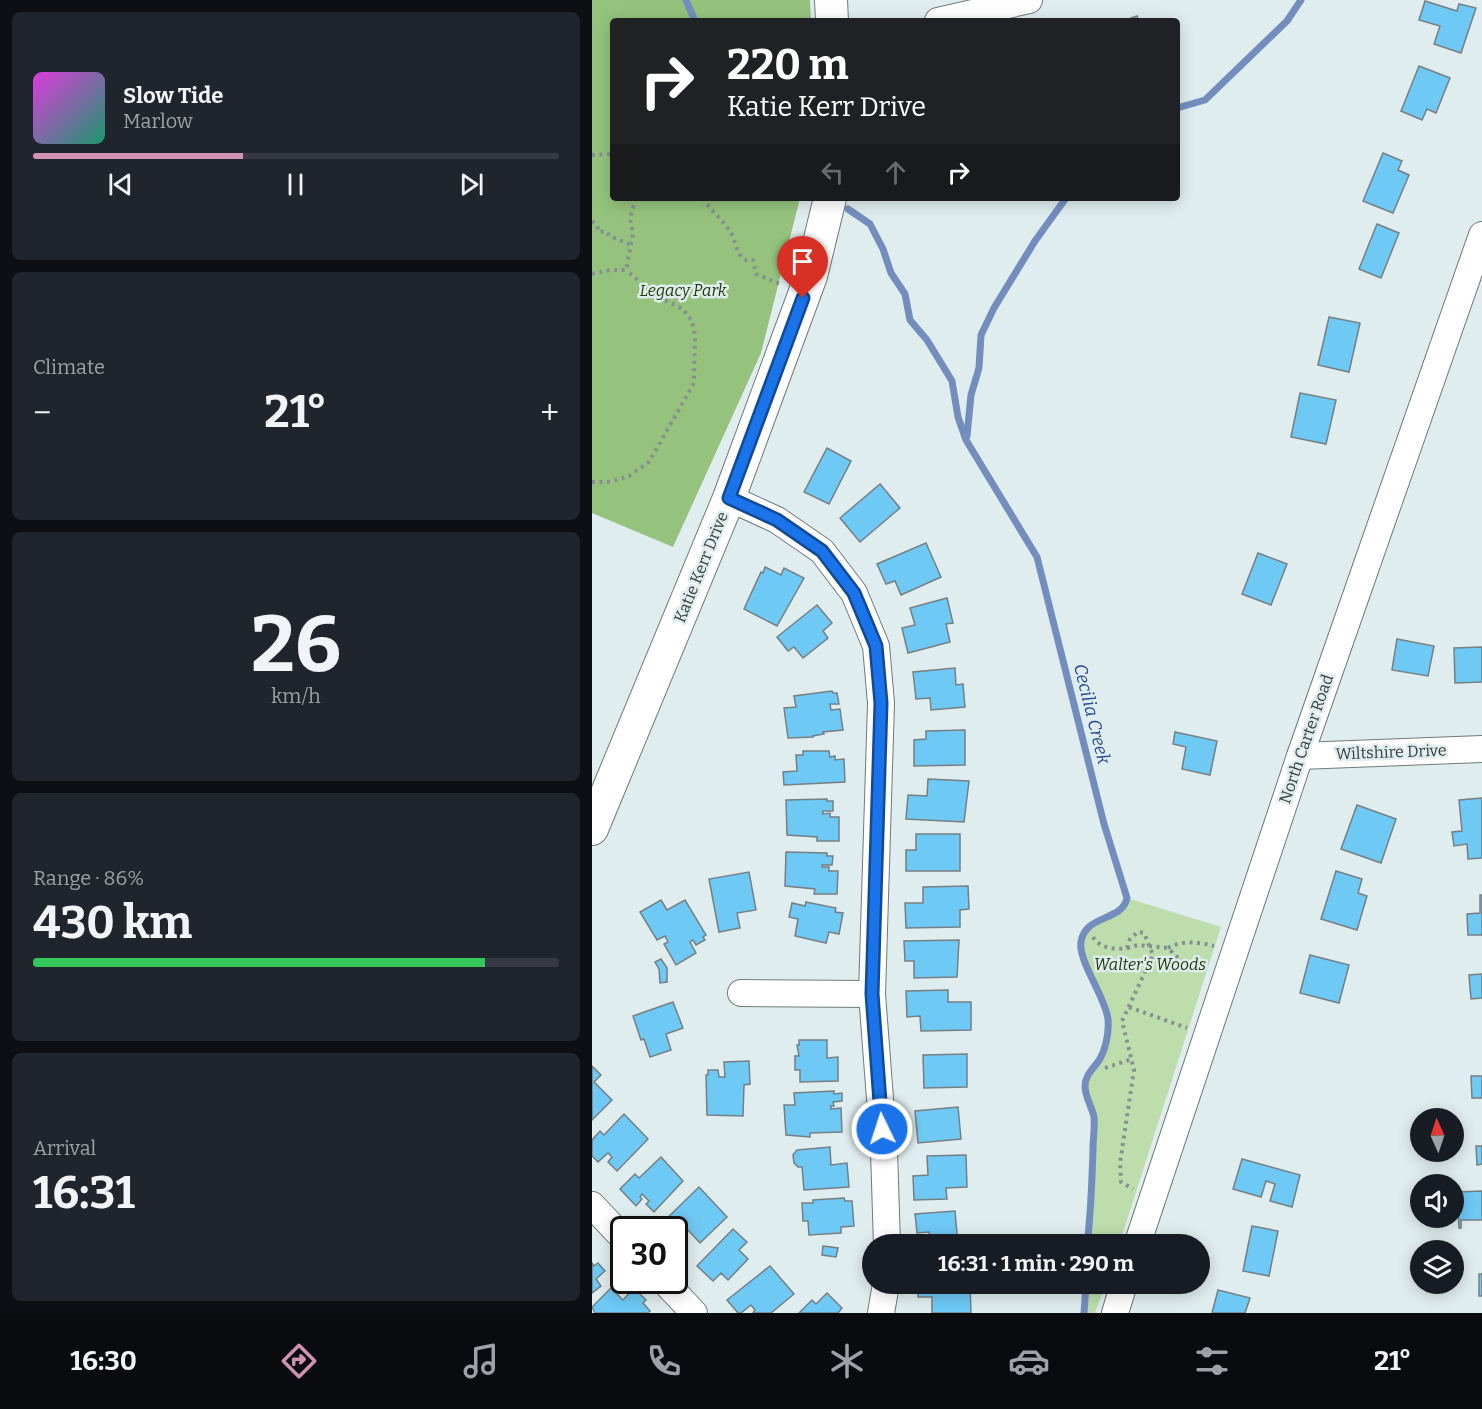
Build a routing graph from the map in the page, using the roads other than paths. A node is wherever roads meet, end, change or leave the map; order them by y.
1 (830, 0) edge
2 (1029, 0) edge
3 (832, 18) edge
4 (951, 18) edge
5 (829, 201) edge
6 (1482, 235) edge
7 (729, 498) junction
8 (1482, 749) edge
9 (1300, 756) junction
10 (592, 829) edge
11 (741, 993) dead end
12 (872, 994) junction
13 (592, 1205) edge
14 (610, 1224) edge
15 (887, 1234) edge
16 (1141, 1234) edge
17 (676, 1294) edge
18 (884, 1294) edge
19 (1121, 1294) edge
20 (694, 1313) edge
21 (881, 1313) edge
22 (1115, 1313) edge

1 - 3 street
2 - 4 street
5 - 7 street, Katie Kerr Drive
6 - 9 street, North Carter Road
7 - 10 street, Katie Kerr Drive
7 - 12 street
8 - 9 street, Wiltshire Drive
9 - 16 street, North Carter Road
11 - 12 street
12 - 15 street
13 - 14 street
17 - 20 street
18 - 21 street
19 - 22 street

